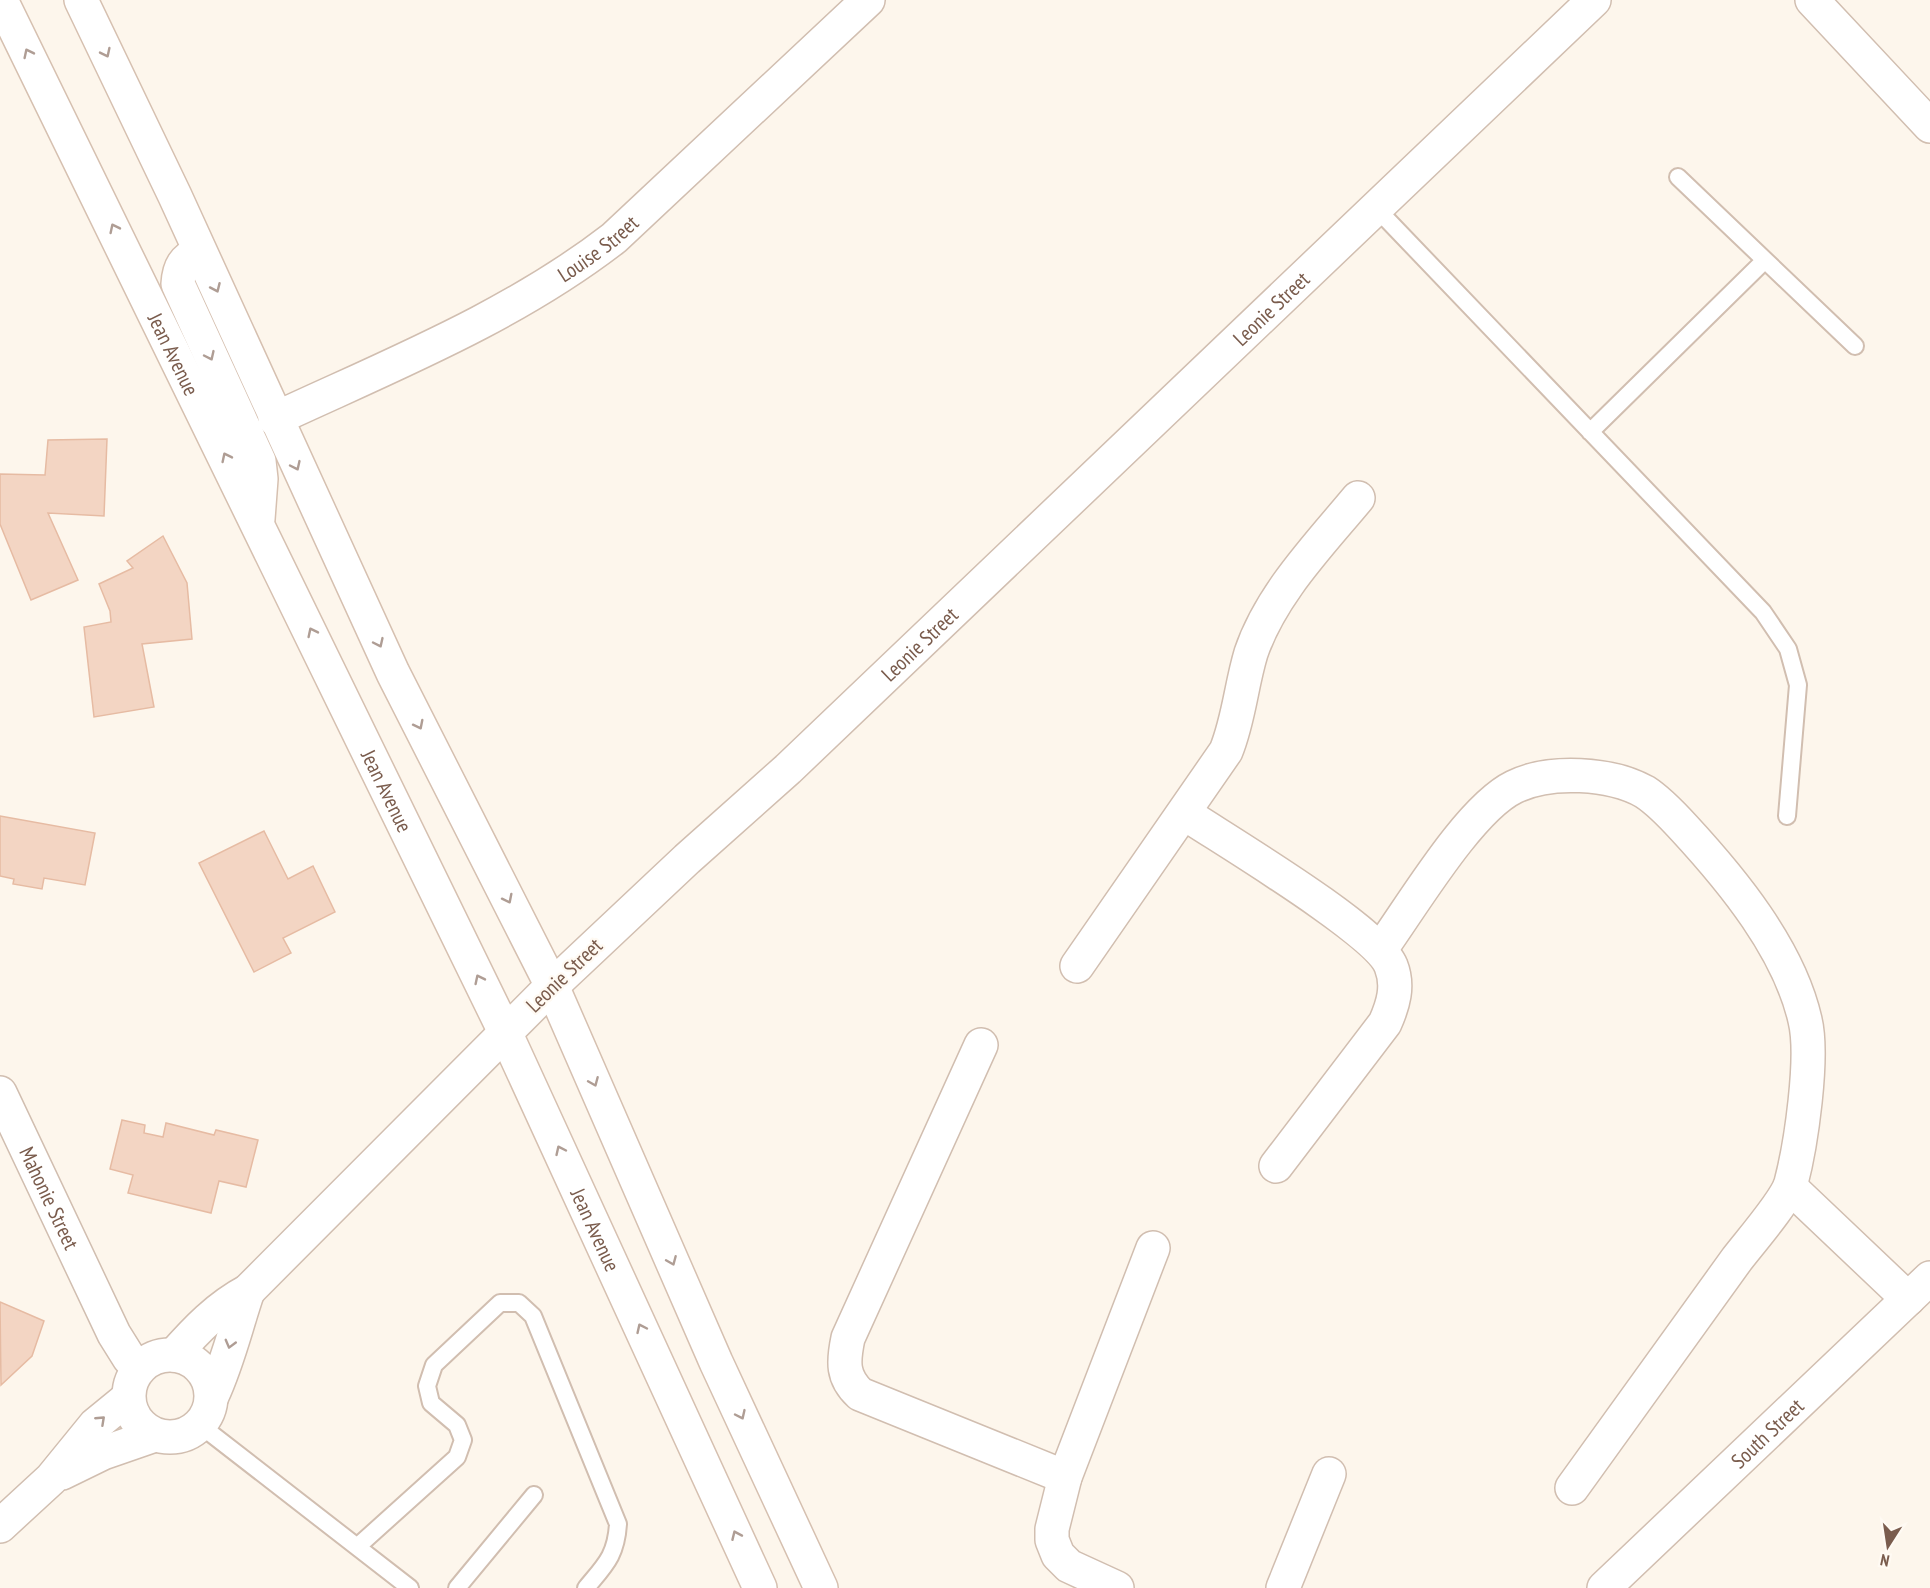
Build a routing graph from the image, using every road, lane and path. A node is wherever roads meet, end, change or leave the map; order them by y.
1 (1, 0) edge
2 (81, 0) edge
3 (868, 0) edge
4 (1594, 0) edge
5 (1812, 0) edge
6 (1930, 126) edge
7 (1678, 177) dead end
8 (1376, 208) junction
9 (199, 252) junction
10 (1764, 261) junction
11 (1855, 346) dead end
12 (274, 418) junction
13 (1590, 432) junction
14 (1358, 498) dead end
15 (258, 521) junction
16 (1184, 813) junction
17 (1787, 816) dead end
18 (1381, 949) junction
19 (1077, 966) dead end
20 (552, 986) junction
21 (505, 1032) junction
22 (981, 1045) dead end
23 (0, 1093) edge
24 (1276, 1167) dead end
25 (1790, 1187) junction
26 (1153, 1248) dead end
27 (1924, 1284) edge
28 (248, 1291) junction
29 (152, 1369) junction
30 (206, 1411) junction
31 (154, 1435) junction
32 (1329, 1474) dead end
33 (1065, 1477) junction
34 (51, 1479) junction
35 (1572, 1488) dead end
36 (534, 1495) dead end
37 (0, 1526) edge
38 (357, 1547) junction
39 (410, 1588) edge
40 (457, 1588) edge
41 (586, 1588) edge
42 (760, 1588) edge
43 (821, 1588) edge
44 (1117, 1588) edge
45 (1283, 1588) edge
46 (1604, 1588) edge

15 -> 1 street, Jean Avenue
2 -> 9 street
3 - 12 street, Louise Street
4 - 8 street, Leonie Street
5 - 6 street
7 - 10 lane
8 - 13 lane
8 - 20 street, Leonie Street
9 -> 12 street
9 -> 15 street
10 - 11 lane
10 - 13 lane
12 -> 20 street
13 - 17 lane
14 - 16 street
21 -> 15 street, Jean Avenue
16 - 18 street
16 - 19 street
18 - 24 street
18 - 25 street
20 - 21 street, Leonie Street
20 -> 43 street
21 - 28 street, Leonie Street
42 -> 21 street, Jean Avenue
22 - 33 street
23 - 29 street, Mahonie Street
25 - 27 street
25 - 35 street
26 - 33 street
27 - 46 street, South Street
28 - 29 street, Leonie Street
28 -> 30 street, Leonie Street
29 - 30 street
29 - 31 street
34 -> 29 street, Leonie Street
30 - 31 street
30 - 38 lane
31 - 34 street, Leonie Street
32 - 45 street
33 - 44 street
34 - 37 street, Leonie Street
36 - 40 lane
38 - 39 lane
38 - 41 lane

